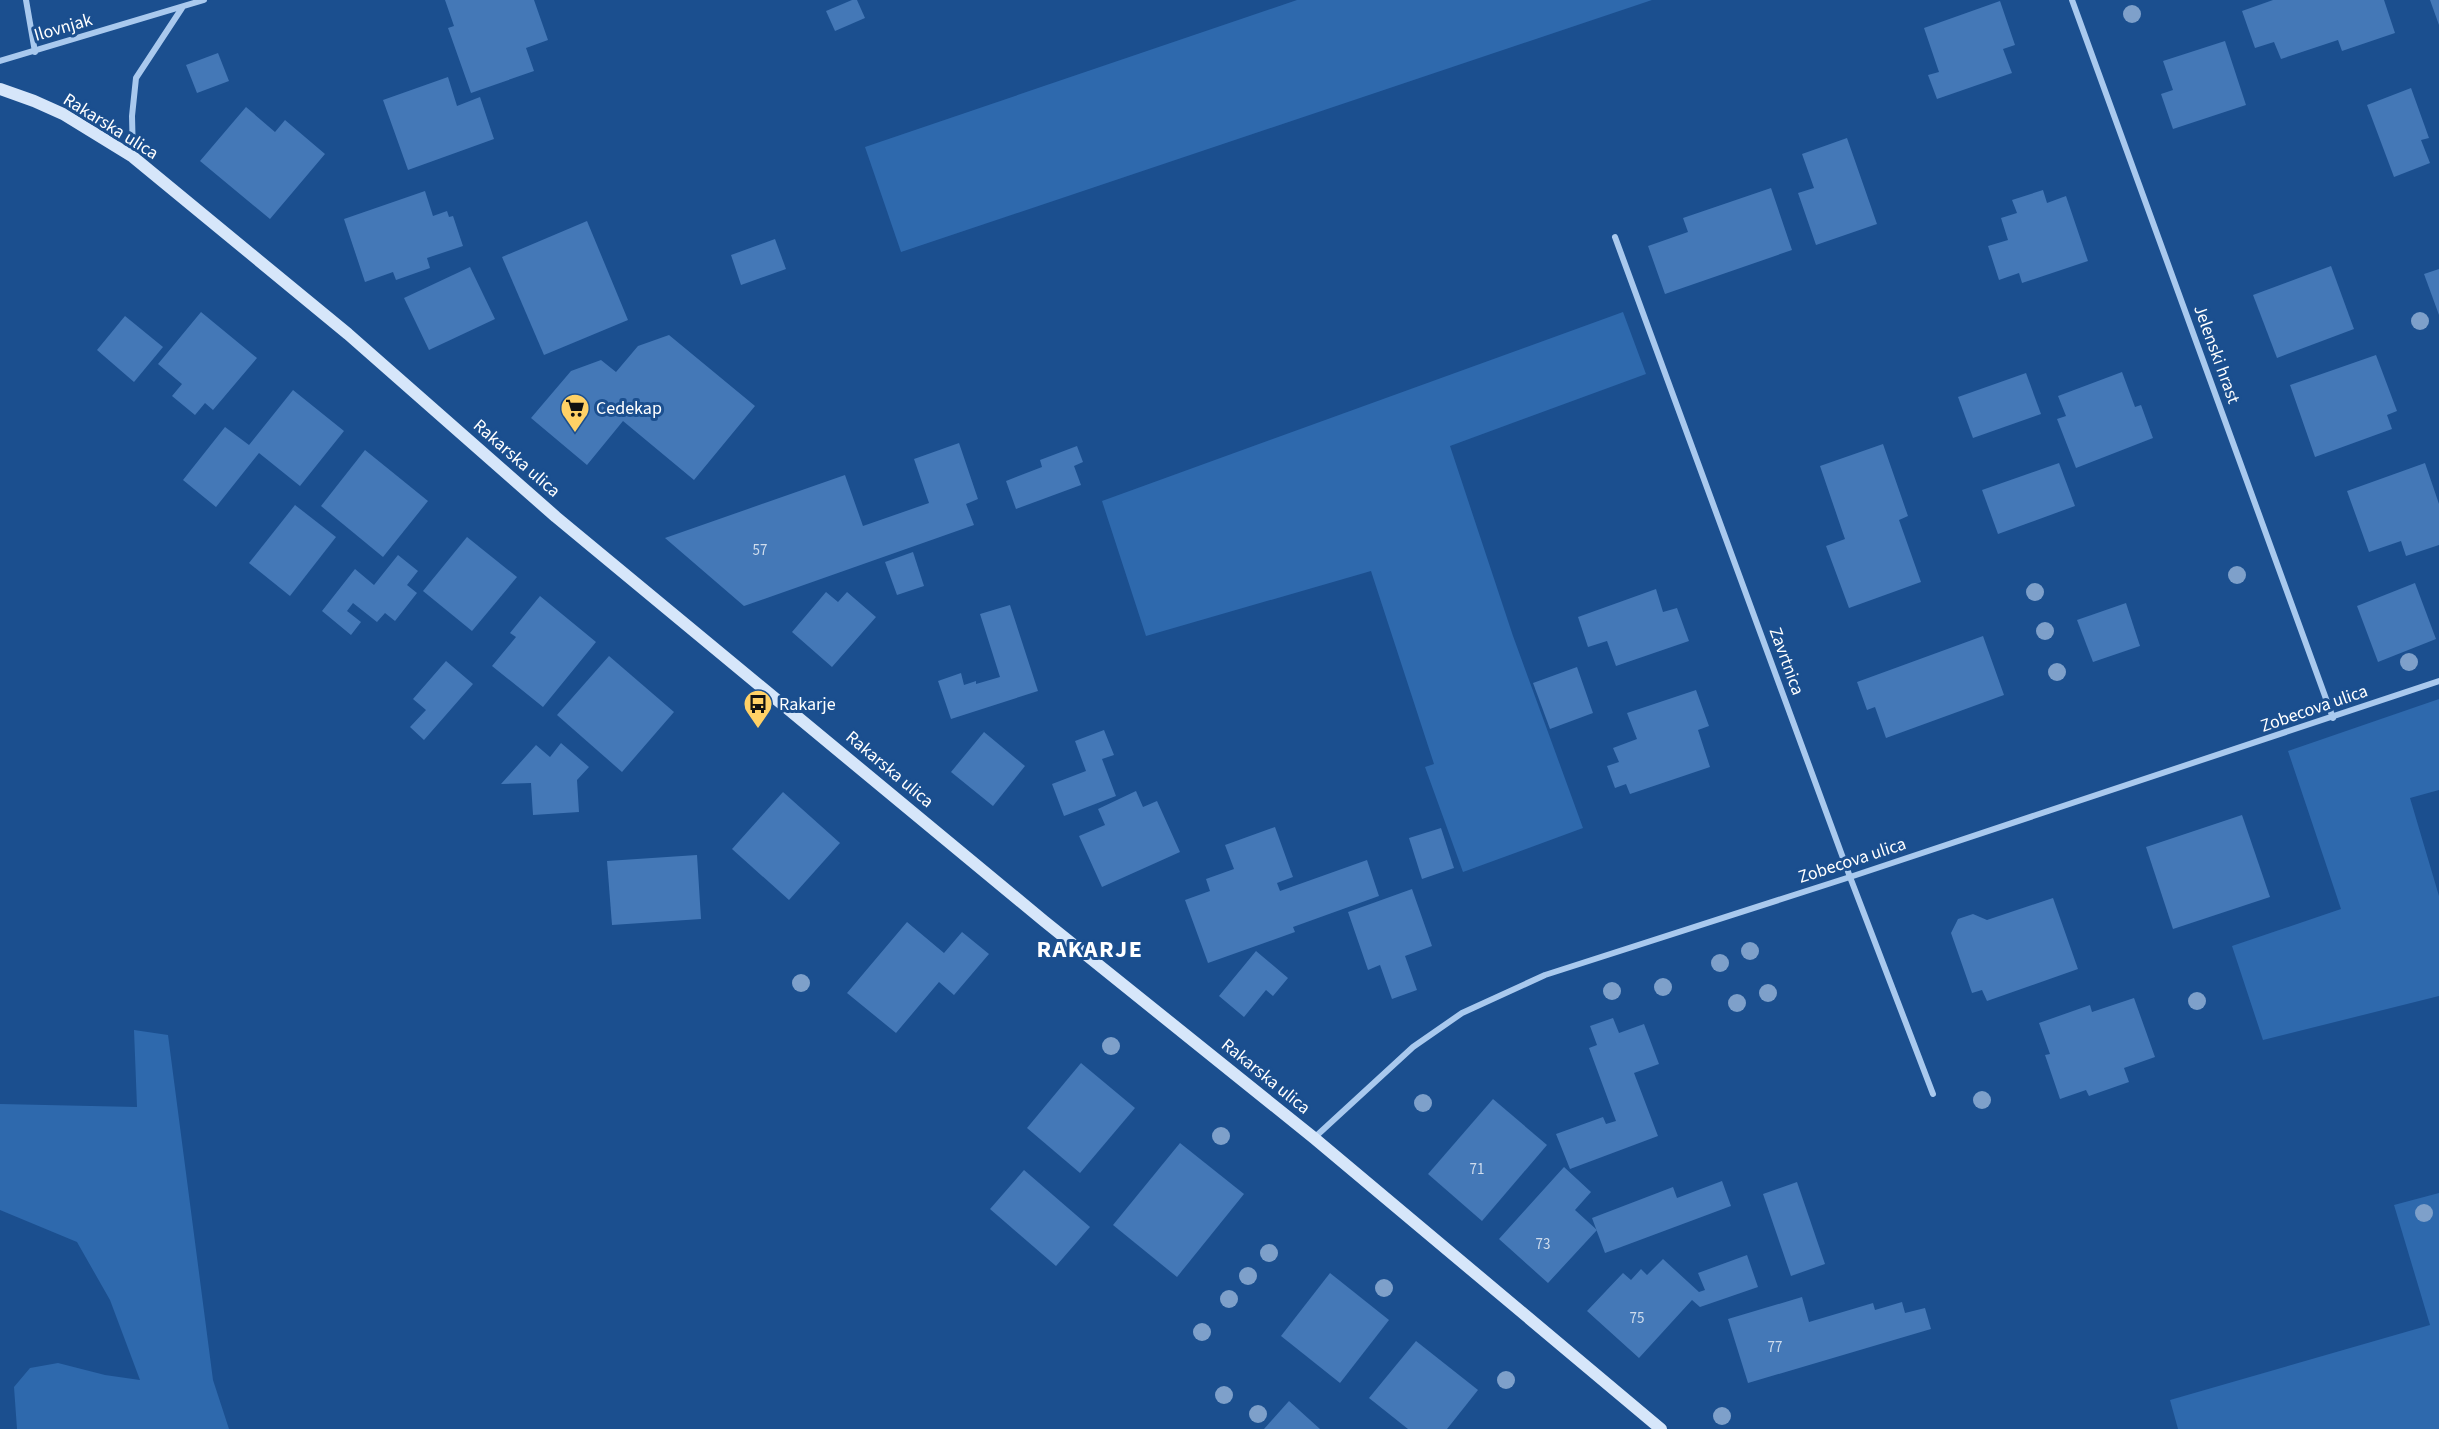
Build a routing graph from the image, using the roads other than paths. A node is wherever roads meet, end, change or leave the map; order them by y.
1 (26, 0) edge
2 (204, 0) edge
3 (2072, 0) edge
4 (182, 7) junction
5 (35, 52) junction
6 (0, 61) edge
7 (0, 89) edge
8 (133, 157) junction
9 (1615, 237) dead end
10 (2439, 681) edge
11 (2333, 718) junction
12 (1850, 877) junction
13 (1933, 1094) dead end
14 (1314, 1138) junction
15 (1661, 1429) edge

1 - 5 street
2 - 4 street, Ilovnjak
3 - 11 street, Jelenski hrast
4 - 5 street, Ilovnjak
4 - 8 street
5 - 6 street, Ilovnjak
7 - 8 main road, Rakarska ulica
8 - 14 main road, Rakarska ulica
9 - 12 street, Zavrtnica
10 - 11 street, Zobecova ulica
11 - 12 street, Zobecova ulica
12 - 13 street, Zavrtnica
12 - 14 street, Zobecova ulica
14 - 15 main road, Rakarska ulica

